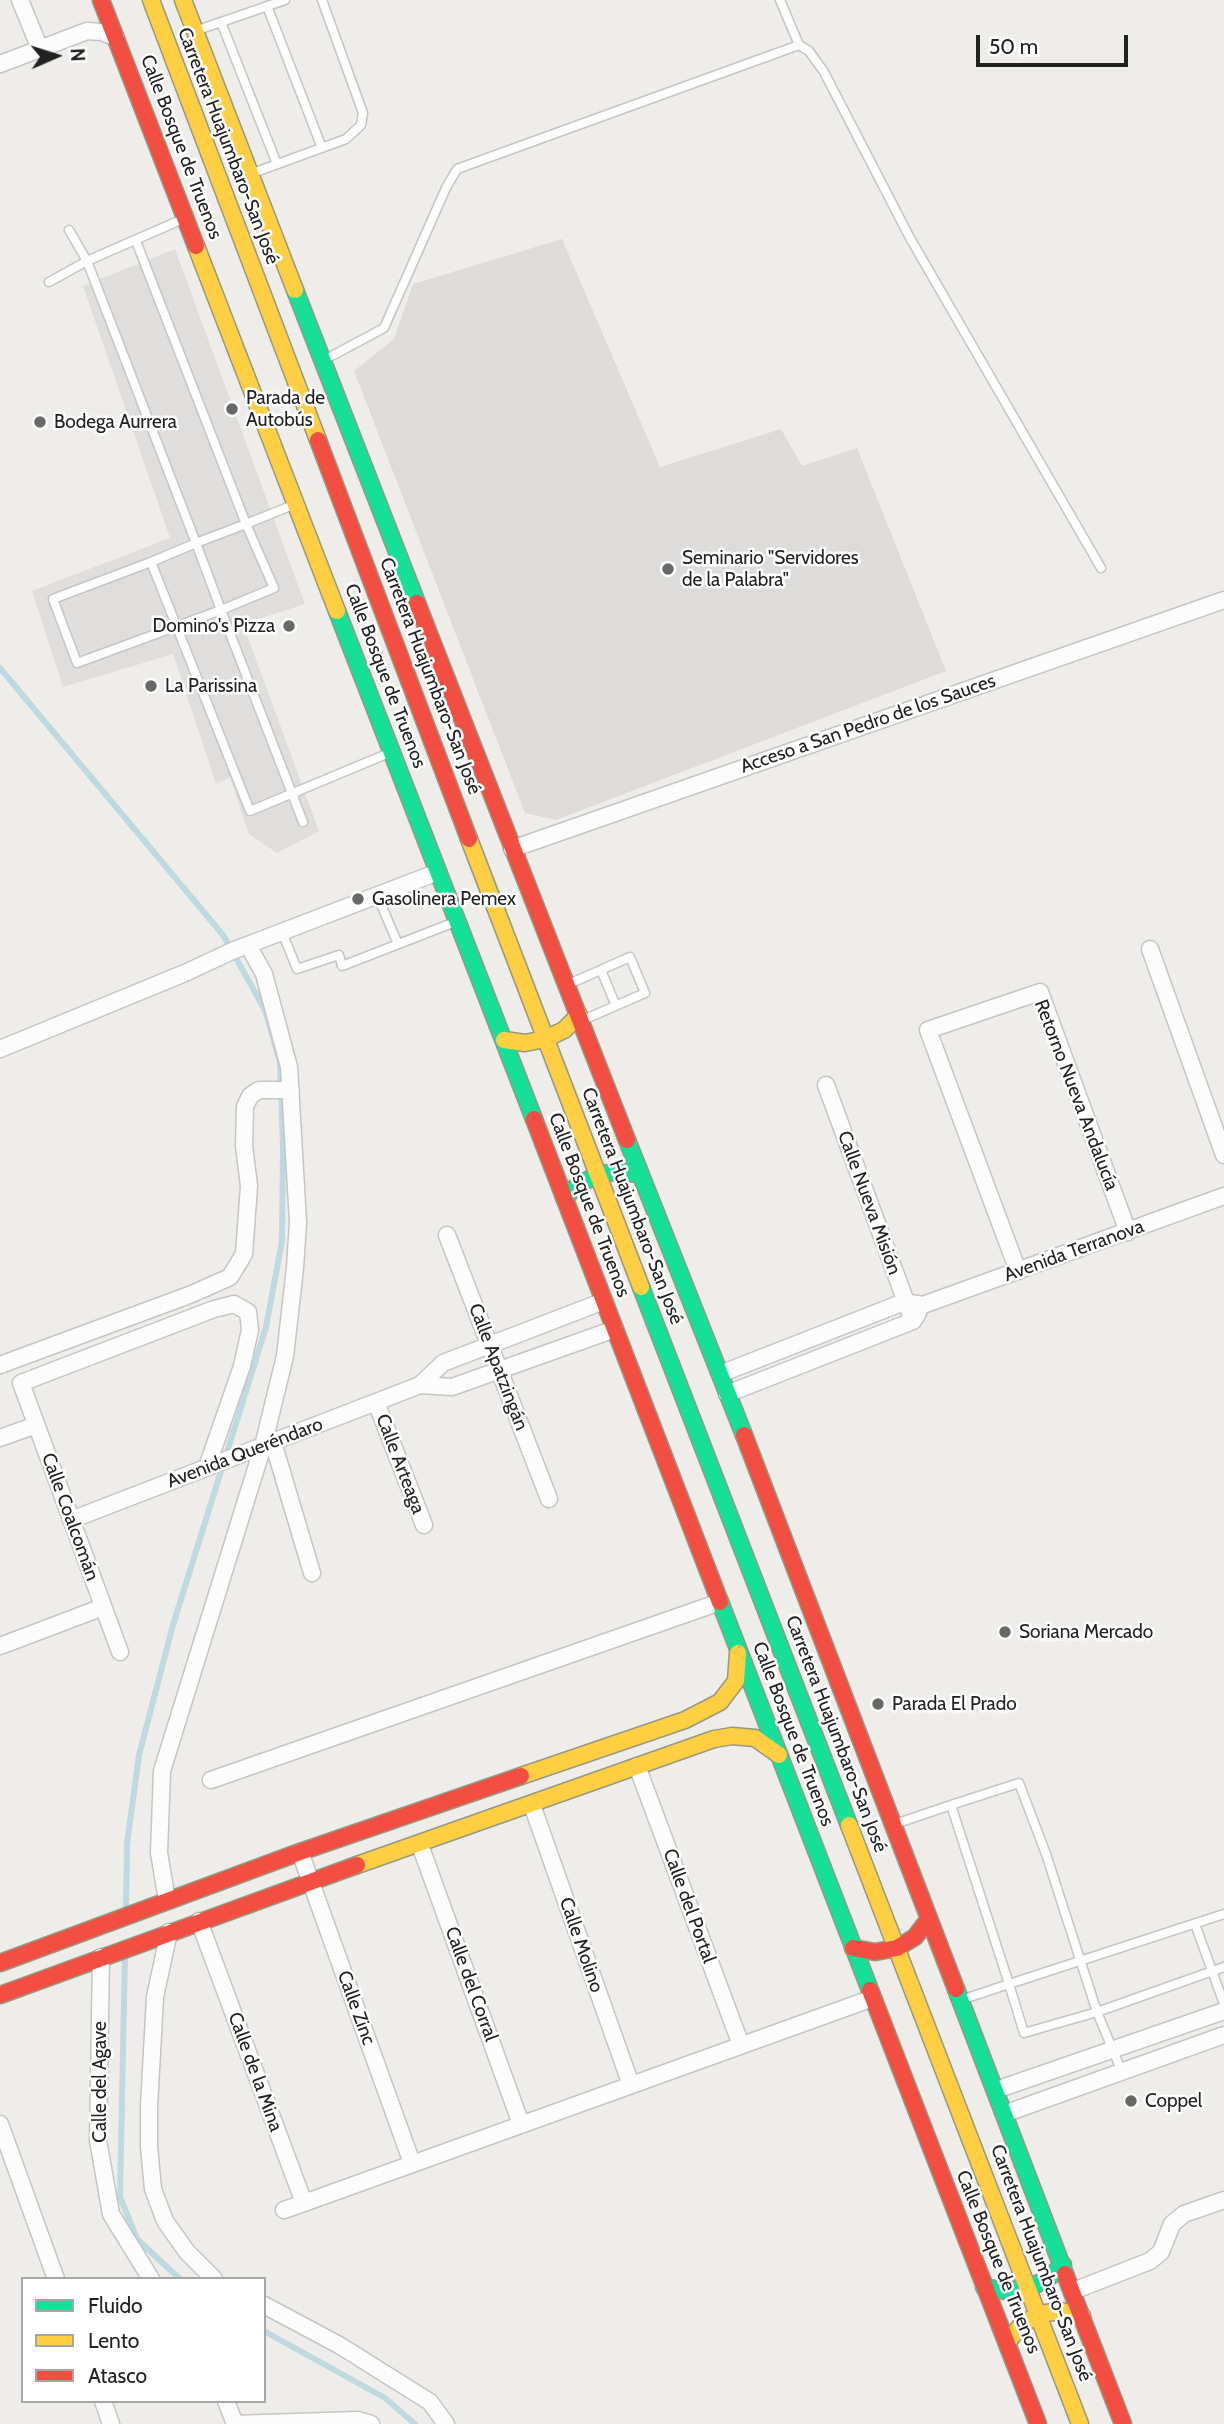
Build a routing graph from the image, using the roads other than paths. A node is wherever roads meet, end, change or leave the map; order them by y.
1 (20, 0) edge
2 (101, 0) edge
3 (150, 0) edge
4 (183, 0) edge
5 (285, 0) edge
6 (322, 0) edge
7 (780, 0) edge
8 (267, 6) junction
9 (222, 22) junction
10 (195, 31) junction
11 (116, 38) junction
12 (799, 45) junction
13 (40, 49) junction
14 (0, 64) edge
15 (322, 148) junction
16 (277, 164) junction
17 (250, 174) junction
18 (185, 218) junction
19 (69, 230) dead end
20 (136, 241) junction
21 (87, 261) junction
22 (49, 282) dead end
23 (321, 361) junction
24 (296, 504) junction
25 (246, 524) junction
26 (196, 543) junction
27 (151, 562) junction
28 (1101, 568) dead end
29 (1224, 600) edge
30 (221, 610) junction
31 (176, 628) junction
32 (391, 752) junction
33 (292, 793) junction
34 (303, 822) dead end
35 (512, 849) junction
36 (438, 872) junction
37 (377, 895) junction
38 (457, 921) junction
39 (282, 932) junction
40 (398, 944) junction
41 (240, 948) junction
42 (1150, 949) dead end
43 (601, 970) junction
44 (567, 985) junction
45 (615, 1006) junction
46 (580, 1018) junction
47 (545, 1039) junction
48 (504, 1040) junction
49 (0, 1049) edge
50 (826, 1085) dead end
51 (288, 1090) junction
52 (1224, 1155) edge
53 (597, 1175) junction
54 (641, 1175) junction
55 (1224, 1196) edge
56 (564, 1198) junction
57 (1128, 1232) junction
58 (447, 1235) dead end
59 (1018, 1271) junction
60 (604, 1301) junction
61 (904, 1302) junction
62 (923, 1305) junction
63 (913, 1321) junction
64 (615, 1329) junction
65 (489, 1344) junction
66 (0, 1365) edge
67 (500, 1371) junction
68 (720, 1374) junction
69 (419, 1385) junction
70 (727, 1394) junction
71 (376, 1402) junction
72 (36, 1425) junction
73 (0, 1438) edge
74 (262, 1447) junction
75 (214, 1465) junction
76 (549, 1499) dead end
77 (71, 1520) junction
78 (424, 1525) dead end
79 (312, 1573) dead end
80 (720, 1602) junction
81 (103, 1607) junction
82 (0, 1646) edge
83 (738, 1649) junction
84 (120, 1652) dead end
85 (685, 1720) junction
86 (694, 1746) junction
87 (779, 1755) junction
88 (637, 1766) junction
89 (211, 1780) dead end
90 (532, 1805) junction
91 (951, 1805) junction
92 (892, 1825) junction
93 (420, 1845) junction
94 (300, 1852) junction
95 (311, 1882) junction
96 (167, 1900) junction
97 (1224, 1914) edge
98 (928, 1920) junction
99 (199, 1922) junction
100 (1195, 1924) junction
101 (169, 1932) junction
102 (853, 1948) junction
103 (897, 1948) junction
104 (101, 1957) junction
105 (1080, 1961) junction
106 (0, 1963) edge
107 (1224, 1967) edge
108 (1213, 1971) junction
109 (1009, 1984) junction
110 (0, 1995) edge
111 (873, 1998) junction
112 (960, 2000) junction
113 (1224, 2004) edge
114 (1224, 2011) edge
115 (1097, 2012) junction
116 (1224, 2035) edge
117 (741, 2045) junction
118 (1110, 2049) junction
119 (1122, 2072) junction
120 (631, 2085) junction
121 (996, 2090) junction
122 (1004, 2114) junction
123 (0, 2124) edge
124 (521, 2124) junction
125 (412, 2163) junction
126 (1224, 2200) edge
127 (304, 2203) junction
128 (284, 2210) dead end
129 (1063, 2265) junction
130 (55, 2277) edge
131 (150, 2277) edge
132 (212, 2277) edge
133 (984, 2287) junction
134 (1029, 2288) junction
135 (1073, 2291) junction
136 (266, 2306) edge
137 (1039, 2314) junction
138 (1082, 2316) junction
139 (1007, 2342) junction
140 (104, 2403) edge
141 (227, 2403) edge
142 (111, 2424) edge
143 (234, 2424) edge
144 (371, 2424) edge
145 (446, 2424) edge
146 (1038, 2424) edge
147 (1080, 2424) edge
148 (1123, 2424) edge

1 - 13 street
2 - 11 street, Calle Bosque de Truenos
3 - 47 street, Carretera Huajumbaro-San José
4 - 10 street
5 - 8 lane
6 - 15 lane
7 - 12 lane
8 - 9 lane
8 - 15 lane
9 - 10 lane
9 - 16 lane
10 - 17 street
11 - 13 street
11 - 18 street, Calle Bosque de Truenos
12 - 23 lane
12 - 28 lane
13 - 14 street
15 - 16 lane
16 - 17 lane
17 - 23 street
18 - 20 lane
18 - 24 street, Calle Bosque de Truenos
19 - 21 lane
20 - 21 lane
20 - 25 lane
21 - 22 lane
21 - 26 lane
23 - 35 street
24 - 25 lane
24 - 32 street, Calle Bosque de Truenos
25 - 26 lane
25 - 30 lane
26 - 27 lane
26 - 30 lane
27 - 31 lane
27 - 31 lane
29 - 35 street, Acceso a San Pedro de los Sauces
30 - 31 lane
30 - 33 lane
31 - 33 lane
32 - 33 lane
32 - 36 street, Calle Bosque de Truenos
33 - 34 lane
35 - 44 street
36 - 37 street
36 - 38 street, Calle Bosque de Truenos
37 - 39 street
37 - 40 lane
38 - 40 lane
38 - 48 street, Calle Bosque de Truenos
39 - 40 lane
39 - 41 street
41 - 49 street
41 - 51 street
42 - 52 street
43 - 44 lane
43 - 45 lane
43 - 45 lane
44 - 46 street
45 - 46 lane
46 - 47 street
46 - 54 street
47 - 48 street
47 - 53 street, Carretera Huajumbaro-San José
48 - 56 street, Calle Bosque de Truenos
50 - 61 street, Calle Nueva Misión
51 - 66 street
51 - 74 street
53 - 54 street
53 - 56 street
53 - 103 street, Carretera Huajumbaro-San José
54 - 68 street
55 - 57 street, Avenida Terranova
56 - 60 street, Calle Bosque de Truenos
57 - 59 street, Avenida Terranova
57 - 59 street, Retorno Nueva Andalucía
58 - 65 street, Calle Apatzingán
59 - 62 street, Avenida Terranova
60 - 64 street, Calle Bosque de Truenos
60 - 65 street, Avenida Queréndaro
61 - 62 street, Avenida Terranova
61 - 63 street, Calle Nueva Misión
61 - 68 street
62 - 63 street
63 - 70 street
64 - 67 street, Avenida Queréndaro
64 - 80 street, Calle Bosque de Truenos
65 - 67 street, Calle Apatzingán
65 - 69 street, Avenida Queréndaro
67 - 69 street, Avenida Queréndaro
67 - 76 street, Calle Apatzingán
68 - 70 street
69 - 71 street, Avenida Queréndaro
70 - 92 street
71 - 74 street, Avenida Queréndaro
71 - 78 street, Calle Arteaga
72 - 73 street
72 - 75 street, Calle Coalcomán
72 - 77 street, Calle Coalcomán
74 - 75 street, Avenida Queréndaro
74 - 79 street
74 - 96 street
75 - 77 street, Avenida Queréndaro
77 - 81 street, Calle Coalcomán
80 - 83 street, Calle Bosque de Truenos
80 - 89 street
81 - 82 street
81 - 84 street, Calle Coalcomán
83 - 85 street
83 - 87 street, Calle Bosque de Truenos
85 - 86 street
85 - 94 street
86 - 87 street
86 - 88 street
87 - 102 street, Calle Bosque de Truenos
88 - 90 street
88 - 117 street, Calle del Portal
90 - 93 street
90 - 120 street, Calle Molino
91 - 92 lane
91 - 105 lane
91 - 109 lane
92 - 98 street
93 - 95 street
93 - 124 street, Calle del Corral
94 - 95 street, Calle Zinc
94 - 96 street
95 - 99 street
95 - 125 street, Calle Zinc
96 - 106 street
97 - 100 lane
98 - 103 street
98 - 112 street
99 - 101 street
99 - 127 street, Calle de la Mina
100 - 105 lane
100 - 108 lane
101 - 104 street
101 - 132 street
102 - 103 street
102 - 111 street, Calle Bosque de Truenos
103 - 134 street, Carretera Huajumbaro-San José
104 - 110 street
104 - 131 street, Calle del Agave
105 - 109 lane
105 - 115 lane
107 - 108 lane
108 - 113 lane
108 - 115 lane
109 - 112 lane
109 - 115 lane
111 - 117 street
111 - 133 street, Calle Bosque de Truenos
112 - 121 street
114 - 118 street
115 - 118 lane
116 - 119 street
117 - 120 street
118 - 119 lane
118 - 121 street
119 - 122 street
120 - 124 street
121 - 122 street
122 - 129 street
123 - 130 street
124 - 125 street
125 - 127 street
126 - 135 street
127 - 128 street
129 - 134 street
129 - 135 street
133 - 134 street
133 - 139 street, Calle Bosque de Truenos
134 - 137 street, Carretera Huajumbaro-San José
135 - 138 street
136 - 145 street
137 - 138 street
137 - 139 street
137 - 147 street, Carretera Huajumbaro-San José
138 - 148 street
139 - 146 street, Calle Bosque de Truenos
140 - 142 street
141 - 143 street
143 - 144 street

